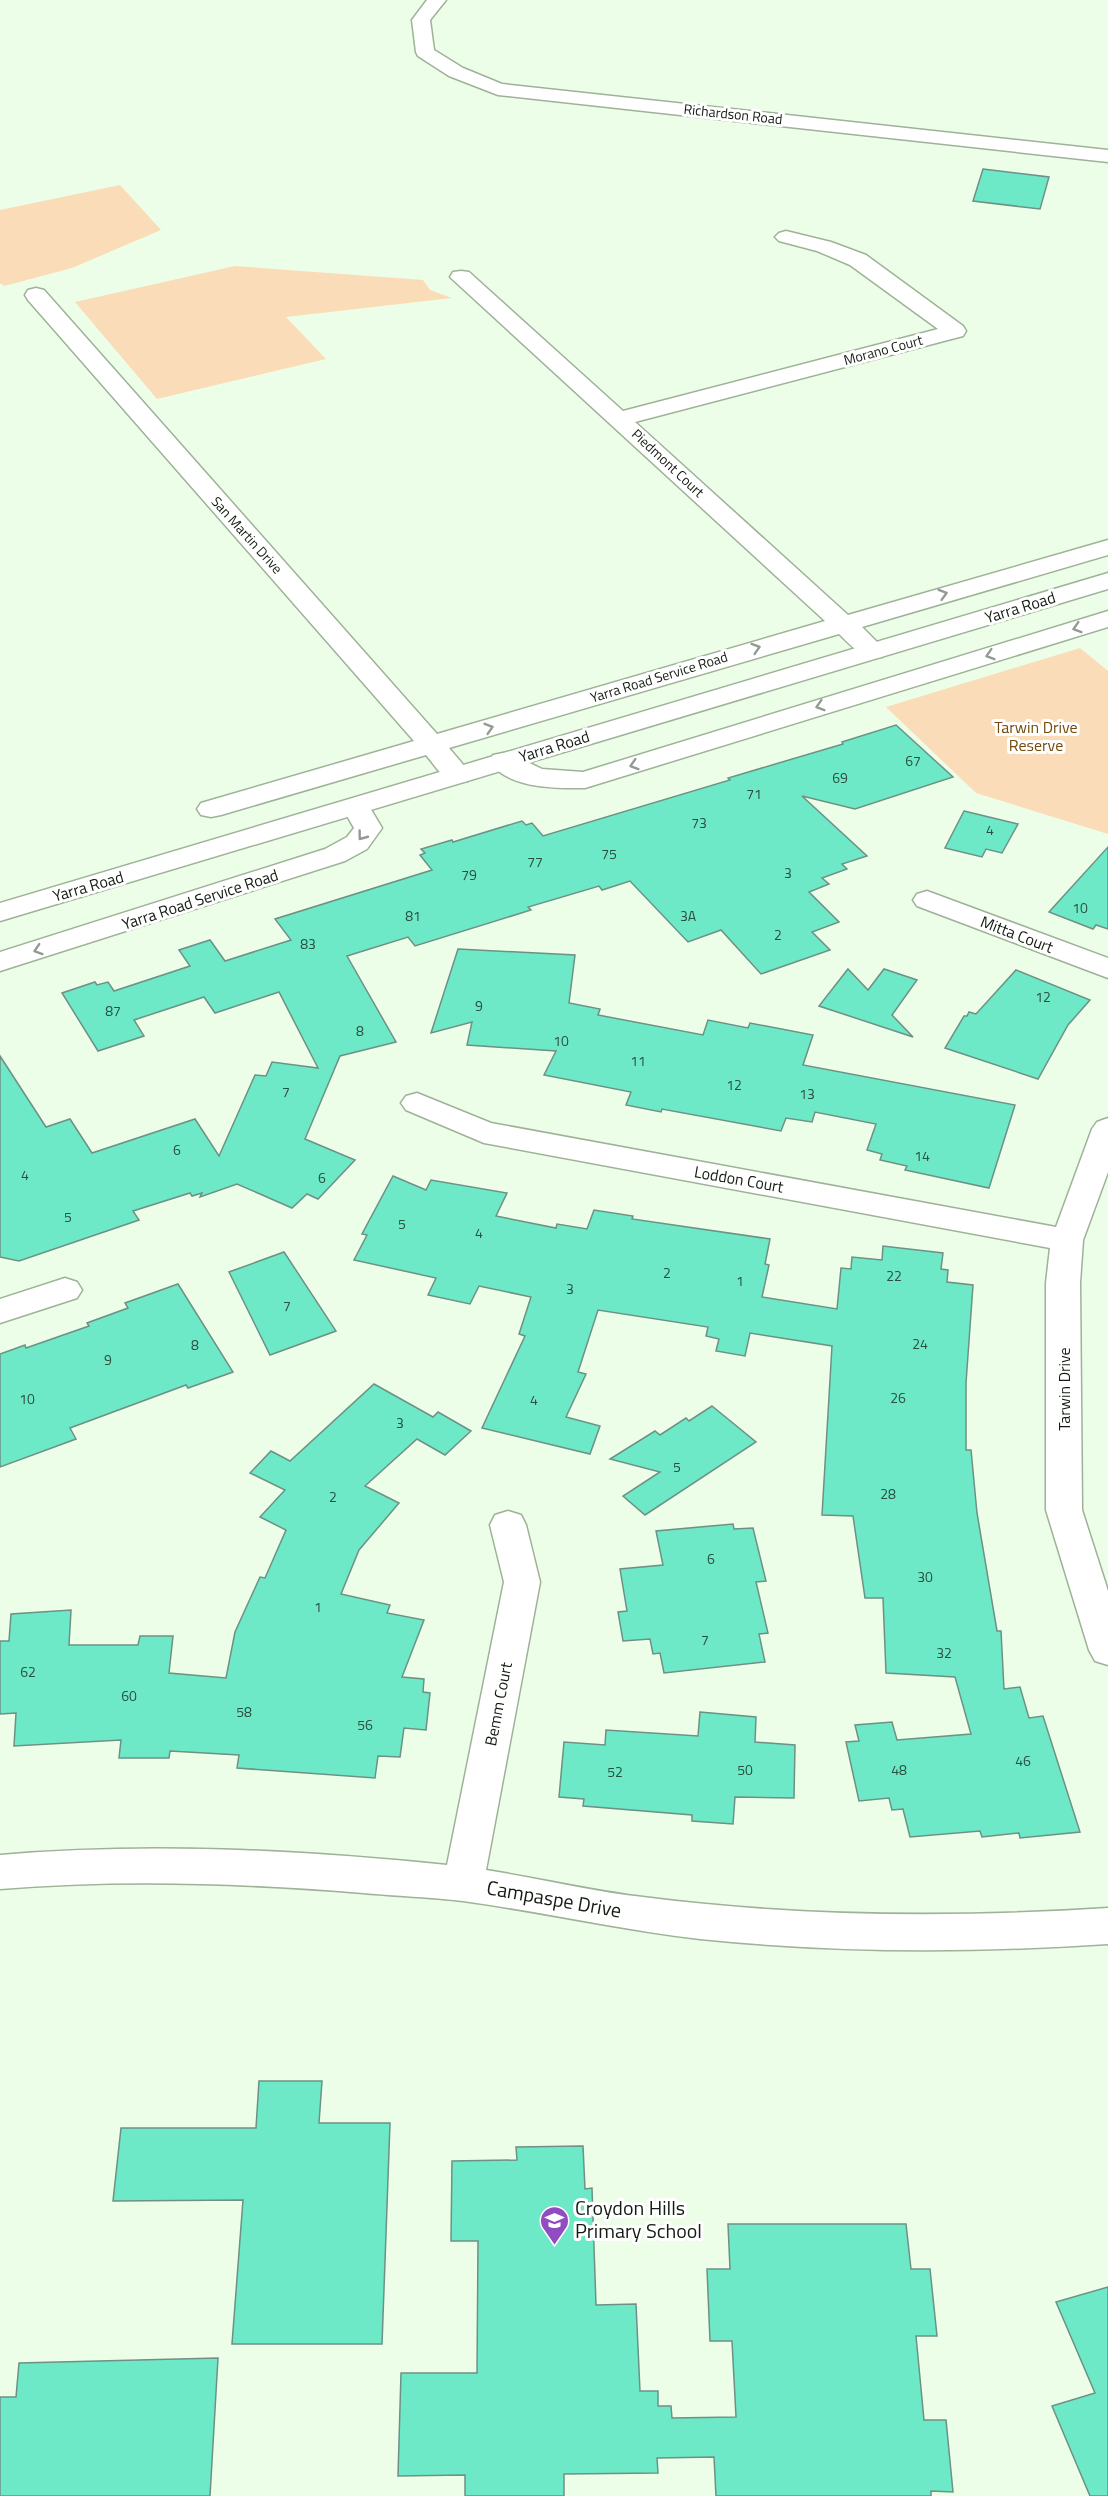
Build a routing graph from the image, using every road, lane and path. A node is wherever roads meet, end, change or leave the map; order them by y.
1 (437, 0) edge
2 (1108, 156) edge
3 (786, 237) dead end
4 (461, 277) dead end
5 (36, 295) dead end
6 (620, 419) junction
7 (1108, 547) edge
8 (1108, 580) edge
9 (1108, 619) edge
10 (842, 623) junction
11 (873, 651) junction
12 (433, 745) junction
13 (502, 761) junction
14 (458, 775) junction
15 (356, 807) junction
16 (211, 809) dead end
17 (927, 900) dead end
18 (0, 912) edge
19 (0, 963) edge
20 (1108, 969) edge
21 (417, 1103) dead end
22 (1108, 1129) edge
23 (1067, 1240) junction
24 (64, 1290) dead end
25 (0, 1311) edge
26 (508, 1525) dead end
27 (1108, 1650) edge
28 (0, 1872) edge
29 (463, 1884) junction
30 (1108, 1926) edge

1 - 2 street, Richardson Road
3 - 6 street, Morano Court
4 - 6 street, Piedmont Court
5 - 12 street, San Martin Drive
6 - 10 street, Piedmont Court
10 -> 7 street, Yarra Road Service Road
8 - 11 street, Yarra Road
9 -> 13 street
10 - 11 street, Piedmont Court
12 -> 10 street, Yarra Road Service Road
11 - 13 street, Yarra Road
12 - 14 street, San Martin Drive
12 - 16 street, Yarra Road Service Road
13 - 14 street, Yarra Road
14 - 15 street, Yarra Road
15 - 18 street, Yarra Road
15 -> 19 street, Yarra Road Service Road
17 - 20 street, Mitta Court
21 - 23 street, Loddon Court
22 - 23 street, Tarwin Drive
23 - 27 street, Tarwin Drive
24 - 25 street
26 - 29 street, Bemm Court
28 - 29 street, Campaspe Drive
29 - 30 street, Campaspe Drive

